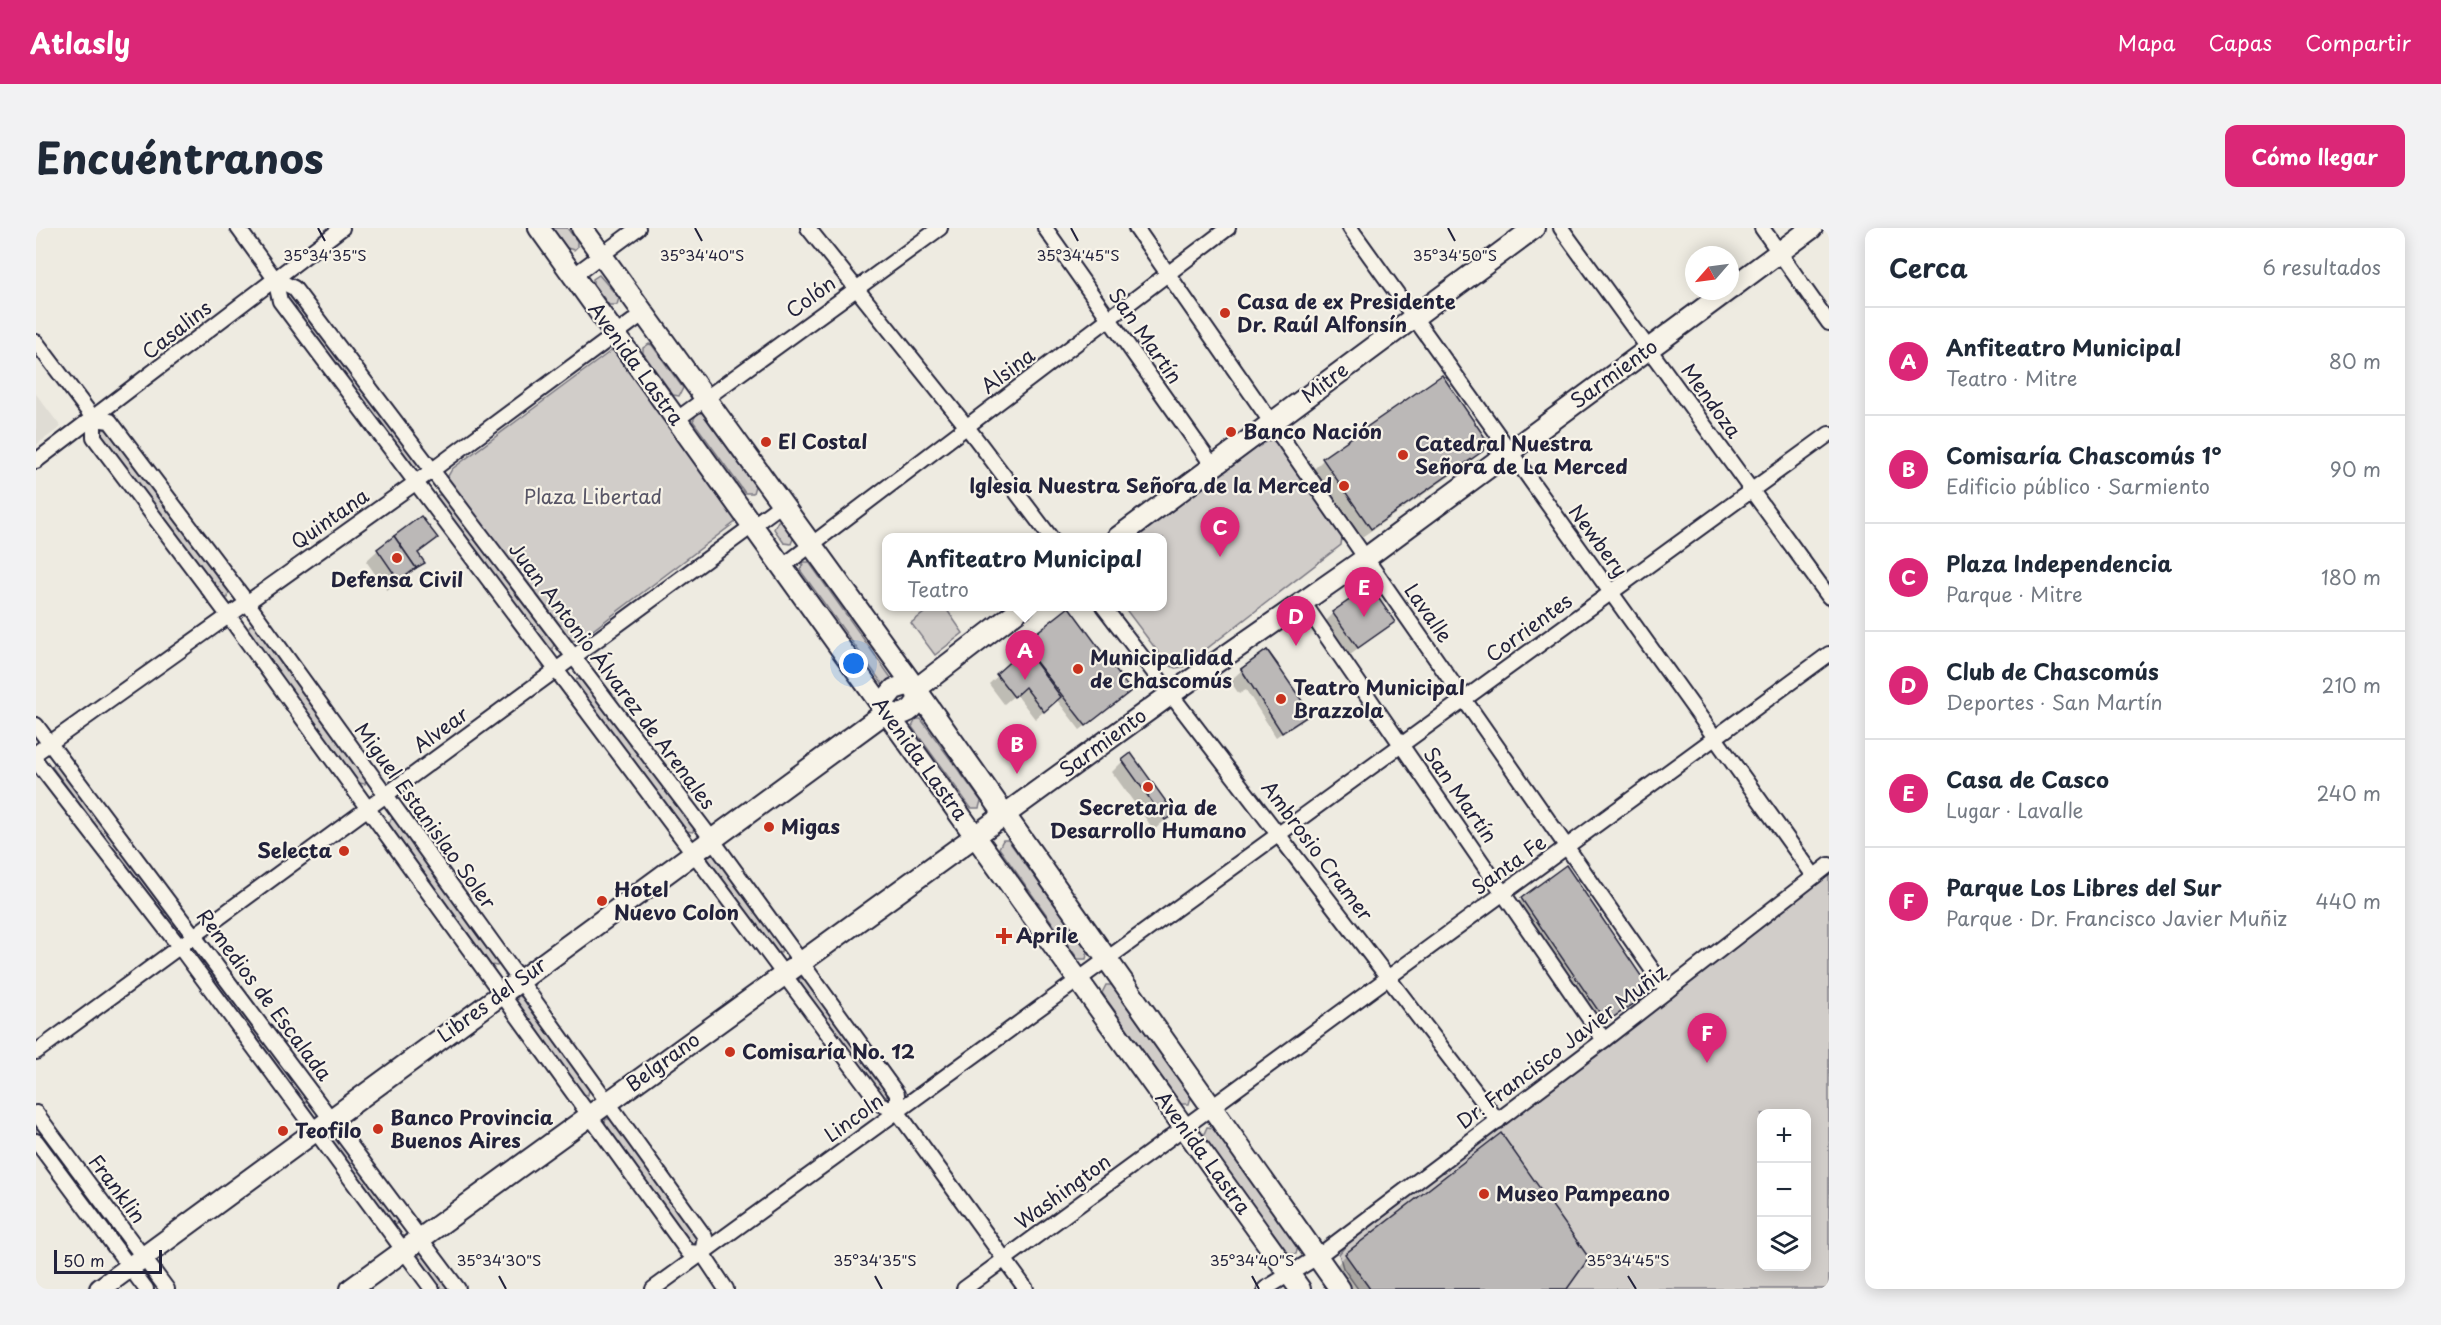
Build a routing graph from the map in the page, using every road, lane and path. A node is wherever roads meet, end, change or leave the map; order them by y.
1 (238, 228) edge
2 (342, 228) edge
3 (539, 228) edge
4 (582, 228) edge
5 (638, 228) edge
6 (808, 228) edge
7 (940, 228) edge
8 (1044, 228) edge
9 (1136, 228) edge
10 (1228, 228) edge
11 (1350, 228) edge
12 (1534, 228) edge
13 (1561, 228) edge
14 (1761, 228) edge
15 (1812, 228) edge
16 (1779, 253) junction
17 (601, 255) junction
18 (1168, 274) junction
19 (573, 276) junction
20 (275, 279) junction
21 (1739, 283) edge
22 (856, 288) junction
23 (1715, 300) edge
24 (644, 313) junction
25 (1414, 317) junction
26 (1110, 318) junction
27 (1829, 323) edge
28 (615, 334) junction
29 (36, 342) edge
30 (1649, 349) junction
31 (705, 398) junction
32 (94, 419) junction
33 (676, 420) junction
34 (1272, 422) junction
35 (967, 427) junction
36 (1829, 434) edge
37 (1510, 451) junction
38 (36, 461) edge
39 (1213, 466) junction
40 (430, 471) junction
41 (415, 483) junction
42 (1751, 490) junction
43 (782, 504) junction
44 (753, 526) junction
45 (1048, 533) edge
46 (1122, 533) edge
47 (812, 545) junction
48 (1366, 558) junction
49 (782, 567) junction
50 (1611, 592) junction
51 (1829, 597) edge
52 (246, 602) junction
53 (1303, 602) junction
54 (1017, 611) edge
55 (1107, 611) edge
56 (228, 615) junction
57 (1829, 654) edge
58 (572, 658) junction
59 (555, 670) junction
60 (916, 689) junction
61 (1171, 694) junction
62 (1465, 698) junction
63 (886, 712) junction
64 (36, 725) edge
65 (1715, 738) junction
66 (50, 743) junction
67 (1401, 745) junction
68 (36, 753) edge
69 (36, 761) edge
70 (386, 795) junction
71 (368, 808) junction
72 (1004, 814) junction
73 (1279, 833) junction
74 (975, 836) junction
75 (711, 838) junction
76 (1566, 847) junction
77 (694, 851) junction
78 (1829, 865) edge
79 (1814, 876) junction
80 (1503, 893) junction
81 (195, 934) junction
82 (178, 946) junction
83 (1107, 959) junction
84 (801, 962) junction
85 (784, 974) junction
86 (1388, 977) junction
87 (519, 980) junction
88 (1078, 980) junction
89 (1668, 991) junction
90 (502, 992) junction
91 (1605, 1040) junction
92 (36, 1052) edge
93 (608, 1102) junction
94 (1211, 1107) junction
95 (897, 1111) junction
96 (36, 1113) edge
97 (590, 1115) junction
98 (331, 1118) junction
99 (1498, 1121) junction
100 (1184, 1127) junction
101 (315, 1130) junction
102 (36, 1141) edge
103 (421, 1239) junction
104 (404, 1251) junction
105 (702, 1253) junction
106 (1317, 1257) junction
107 (1004, 1260) junction
108 (137, 1262) junction
109 (1295, 1281) edge
110 (100, 1289) edge
111 (146, 1289) edge
112 (167, 1289) edge
113 (351, 1289) edge
114 (432, 1289) edge
115 (458, 1289) edge
116 (653, 1289) edge
117 (726, 1289) edge
118 (964, 1289) edge
119 (1026, 1289) edge
120 (1265, 1289) edge
121 (1340, 1289) edge

1 - 20 street, Juan Antonio Álvarez de Arenales
2 - 20 street, Casalins
3 - 19 main road, Avenida Lastra
4 - 17 main road, Avenida Lastra
5 - 17 street
6 - 22 street
7 - 22 street, Colón
8 - 26 street, San Martín
9 - 18 street, Lavalle
10 - 18 street, Alsina
11 - 25 street, Newbery
12 - 25 main road, Mitre
13 - 30 street, Mendoza
14 - 16 street
15 - 16 main road, Sarmiento
16 - 21 main road, Sarmiento
16 - 27 street
17 - 19 street
17 - 24 main road, Avenida Lastra
18 - 26 street, Alsina
18 - 34 street, Lavalle
19 - 28 main road, Avenida Lastra
20 - 32 street, Casalins
20 - 40 street, Juan Antonio Álvarez de Arenales
20 - 41 street, Juan Antonio Álvarez de Arenales
22 - 31 street, Colón
22 - 35 street
23 - 30 main road, Sarmiento
24 - 28 street, Quintana
24 - 31 main road, Avenida Lastra
25 - 34 main road, Mitre
25 - 37 street, Newbery
26 - 35 street, Alsina
26 - 39 street, San Martín
28 - 33 main road, Avenida Lastra
28 - 40 street, Quintana
29 - 32 street, Miguel Estanislao Soler
30 - 37 main road, Sarmiento
30 - 42 street, Mendoza
31 - 33 street, Colón
31 - 43 main road, Avenida Lastra
32 - 38 street, Casalins
32 - 52 street, Miguel Estanislao Soler
32 - 56 street, Miguel Estanislao Soler
33 - 44 main road, Avenida Lastra
34 - 39 main road, Mitre
34 - 48 street, Lavalle
35 - 45 street
35 - 47 street, Alsina
36 - 42 street, Corrientes
37 - 48 main road, Sarmiento
37 - 50 street, Newbery
39 - 46 main road, Mitre
40 - 41 street, Quintana
40 - 58 street, Juan Antonio Álvarez de Arenales
41 - 52 street, Quintana
41 - 59 street, Juan Antonio Álvarez de Arenales
42 - 50 street, Corrientes
42 - 51 street, Mendoza
43 - 44 street, Alvear
43 - 47 main road, Avenida Lastra
44 - 49 main road, Avenida Lastra
44 - 58 street, Alvear
47 - 49 street, Alsina
47 - 60 main road, Avenida Lastra
48 - 53 main road, Sarmiento
48 - 62 street, Lavalle
49 - 63 main road, Avenida Lastra
50 - 62 street, Corrientes
50 - 65 street, Newbery
52 - 56 street, Quintana
52 - 70 street, Miguel Estanislao Soler
53 - 61 main road, Sarmiento
53 - 67 street, San Martín
54 - 60 main road
55 - 61 street, Ambrosio Cramer
56 - 66 street, Quintana
56 - 71 street, Miguel Estanislao Soler
57 - 65 street, Santa Fe
58 - 59 street, Alvear
58 - 75 street, Juan Antonio Álvarez de Arenales
59 - 70 street, Alvear
59 - 77 street, Juan Antonio Álvarez de Arenales
60 - 63 main road
60 - 72 main road, Avenida Lastra
61 - 72 main road, Sarmiento
61 - 73 street, Ambrosio Cramer
62 - 67 street, Corrientes
62 - 76 street, Lavalle
63 - 74 main road, Avenida Lastra
63 - 75 main road, Libres del Sur
64 - 66 street, Remedios de Escalada
65 - 76 street, Santa Fe
65 - 79 street, Newbery
66 - 68 street, Quintana
66 - 81 street, Remedios de Escalada
67 - 73 street, Corrientes
67 - 80 street, San Martín
69 - 82 street, Remedios de Escalada
70 - 71 street, Alvear
70 - 87 street, Miguel Estanislao Soler
71 - 81 street, Alvear
71 - 90 street, Miguel Estanislao Soler
72 - 74 main road, Sarmiento
72 - 83 main road, Avenida Lastra
73 - 83 street, Corrientes
73 - 86 street, Ambrosio Cramer
74 - 84 main road, Belgrano
74 - 88 main road, Avenida Lastra
75 - 77 main road, Libres del Sur
75 - 84 street, Juan Antonio Álvarez de Arenales
76 - 80 street, Santa Fe
76 - 89 street, Lavalle
77 - 85 street, Juan Antonio Álvarez de Arenales
77 - 87 main road, Libres del Sur
78 - 79 street, Dr. Francisco Javier Muñiz
79 - 89 street, Dr. Francisco Javier Muñiz
80 - 86 street, Santa Fe
80 - 91 street, San Martín
81 - 82 street, Alvear
81 - 98 street, Remedios de Escalada
82 - 92 street, Alvear
82 - 101 street, Remedios de Escalada
83 - 88 street, Lincoln
83 - 94 main road, Avenida Lastra
84 - 85 main road, Belgrano
84 - 95 street, Juan Antonio Álvarez de Arenales
85 - 93 main road, Belgrano
85 - 95 street, Juan Antonio Álvarez de Arenales
86 - 94 street, Santa Fe
86 - 99 street, Ambrosio Cramer
87 - 90 main road, Libres del Sur
87 - 93 street, Miguel Estanislao Soler
88 - 95 street, Lincoln
88 - 100 main road, Avenida Lastra
89 - 91 street, Dr. Francisco Javier Muñiz
90 - 97 street, Miguel Estanislao Soler
90 - 98 main road, Libres del Sur
91 - 99 street, Dr. Francisco Javier Muñiz
93 - 97 main road, Belgrano
93 - 105 street, Miguel Estanislao Soler
94 - 100 street, Washington
94 - 106 main road, Avenida Lastra
95 - 105 street, Lincoln
95 - 107 street, Juan Antonio Álvarez de Arenales
96 - 108 street, Franklin
97 - 103 main road, Belgrano
97 - 105 street, Miguel Estanislao Soler
98 - 101 main road, Libres del Sur
98 - 103 street, Remedios de Escalada
99 - 106 street, Dr. Francisco Javier Muñiz
100 - 107 street, Washington
100 - 109 main road, Avenida Lastra
101 - 104 street, Remedios de Escalada
101 - 108 main road, Libres del Sur
102 - 108 street, Franklin
103 - 104 main road, Belgrano
103 - 115 street, Remedios de Escalada
104 - 113 main road, Belgrano
104 - 114 street, Remedios de Escalada
105 - 116 street, Lincoln
105 - 117 street, Miguel Estanislao Soler
106 - 109 street, Dr. Francisco Javier Muñiz
106 - 121 main road, Avenida Lastra
107 - 118 street, Washington
107 - 119 street, Juan Antonio Álvarez de Arenales
108 - 110 main road, Libres del Sur
108 - 111 street, Franklin
108 - 112 street, Franklin
109 - 120 street, Dr. Francisco Javier Muñiz

